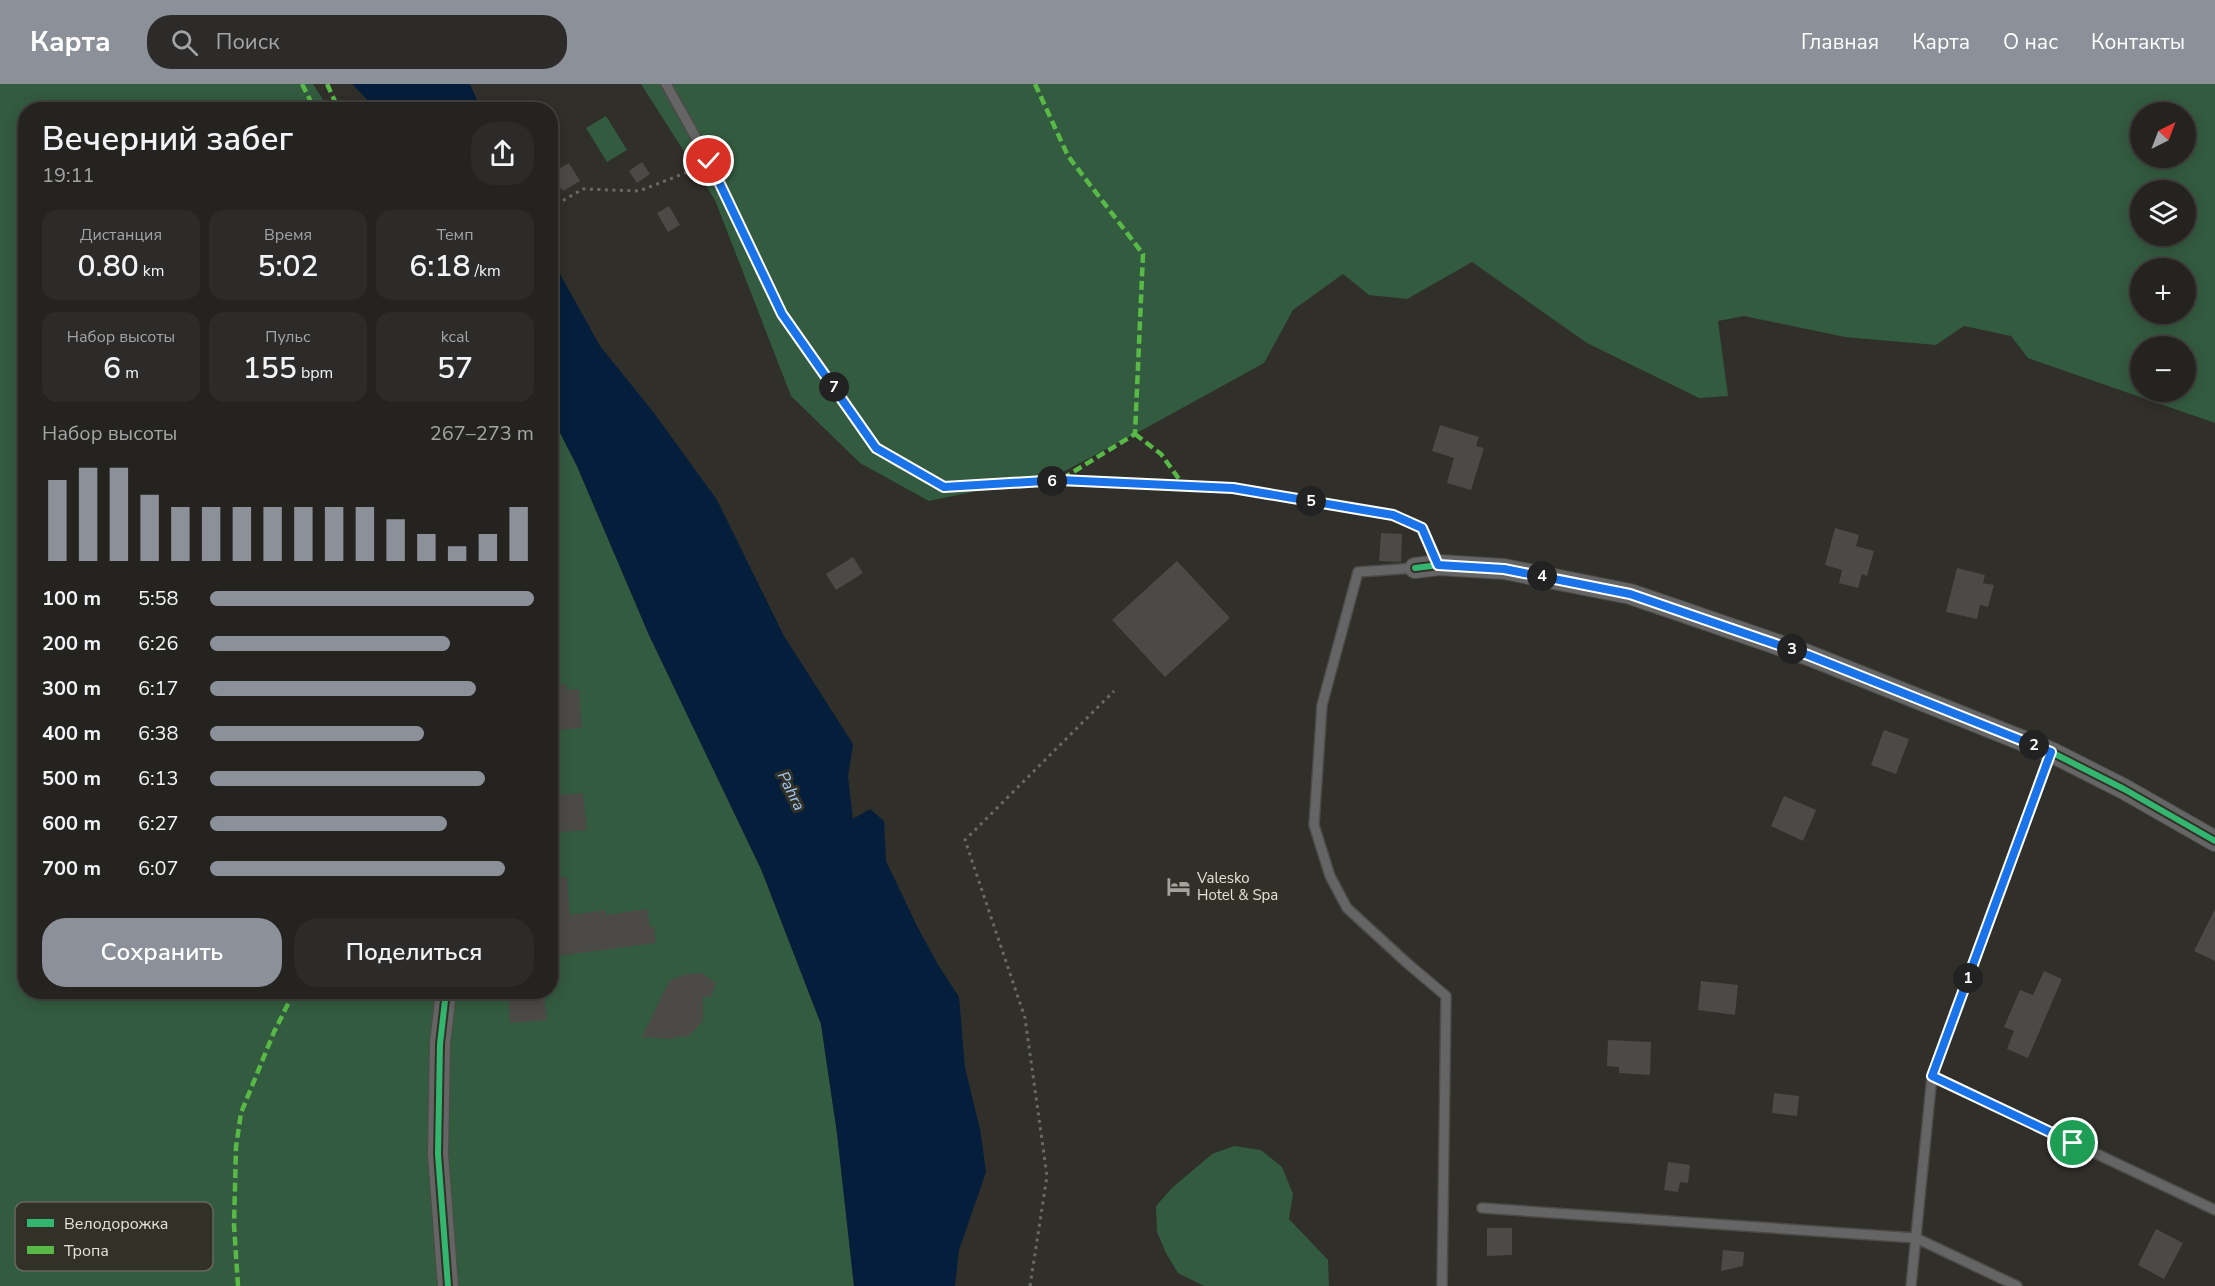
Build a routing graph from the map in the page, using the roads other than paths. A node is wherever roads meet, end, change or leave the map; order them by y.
1 (666, 84) edge
2 (1438, 565) junction
3 (1415, 568) joint
4 (2051, 752) junction
5 (2215, 841) edge
6 (445, 999) edge
7 (1932, 1076) junction
8 (1482, 1208) dead end
9 (2215, 1210) edge
10 (1916, 1238) junction
11 (448, 1286) edge
12 (1443, 1286) edge
13 (1911, 1286) edge
14 (2017, 1286) edge

1 - 2 lane
2 - 3 street
2 - 4 street
3 - 12 lane
4 - 5 street
4 - 7 lane
6 - 11 street
7 - 9 lane
7 - 10 lane
8 - 10 lane
10 - 13 lane
10 - 14 lane

